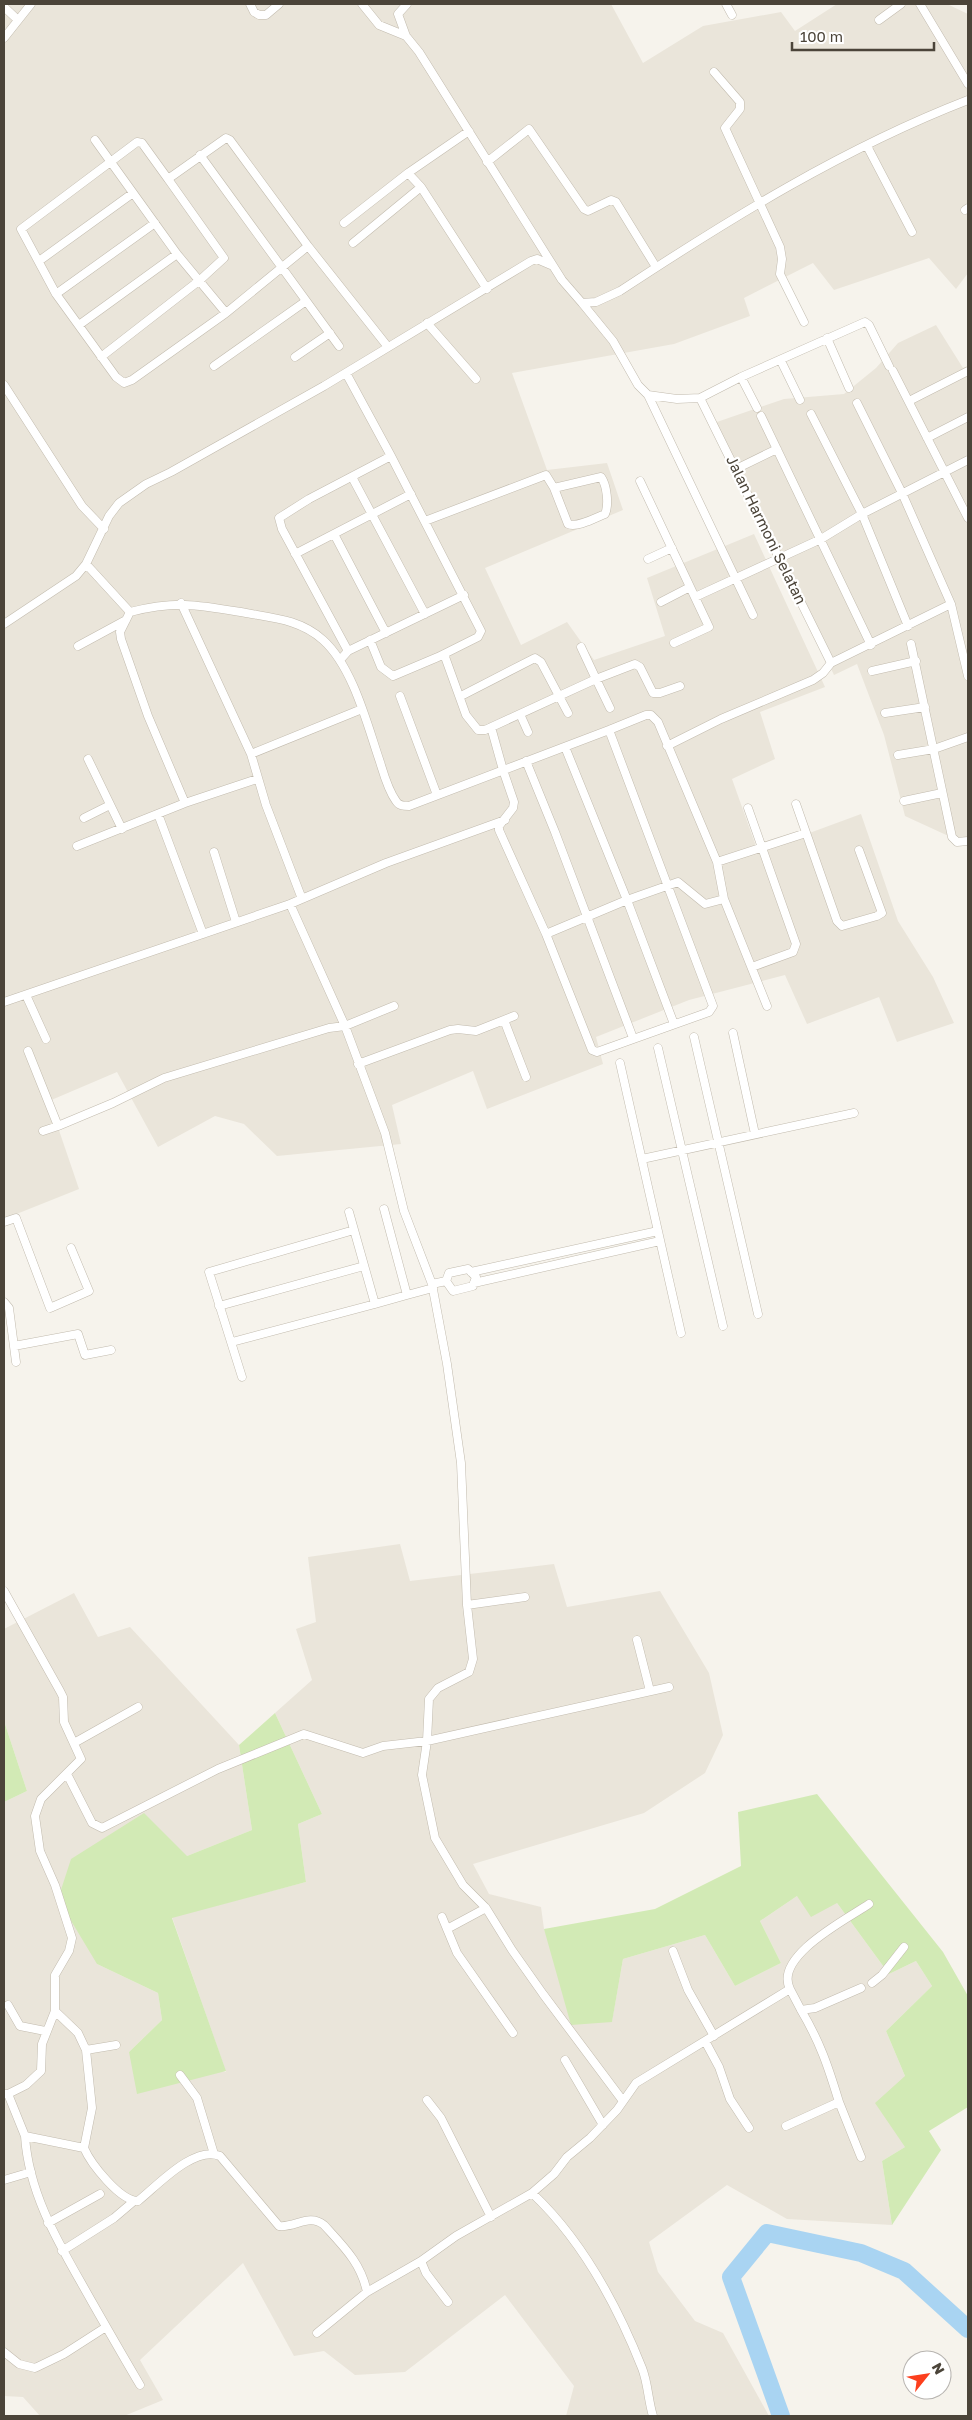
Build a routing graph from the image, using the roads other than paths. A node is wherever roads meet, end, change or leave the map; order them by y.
1 (31, 4) edge
2 (250, 4) edge
3 (279, 4) edge
4 (362, 4) edge
5 (407, 4) edge
6 (726, 4) edge
7 (901, 4) edge
8 (920, 4) edge
9 (4, 7) edge
10 (732, 15) dead end
11 (18, 20) junction
12 (879, 20) dead end
13 (406, 36) junction
14 (4, 38) edge
15 (714, 72) dead end
16 (968, 84) edge
17 (968, 100) edge
18 (469, 131) junction
19 (95, 140) dead end
20 (867, 146) junction
21 (200, 155) junction
22 (110, 161) junction
23 (487, 162) junction
24 (408, 173) junction
25 (168, 179) junction
26 (421, 187) junction
27 (133, 193) junction
28 (760, 202) junction
29 (155, 223) junction
30 (344, 223) dead end
31 (912, 232) dead end
32 (353, 242) dead end
33 (308, 246) junction
34 (177, 254) junction
35 (39, 261) junction
36 (280, 267) junction
37 (555, 267) junction
38 (656, 267) junction
39 (200, 280) junction
40 (486, 290) junction
41 (56, 294) junction
42 (306, 301) junction
43 (582, 303) junction
44 (226, 312) junction
45 (804, 322) dead end
46 (427, 323) junction
47 (79, 325) junction
48 (330, 333) junction
49 (827, 338) junction
50 (339, 346) dead end
51 (388, 347) junction
52 (101, 357) junction
53 (295, 357) dead end
54 (781, 361) junction
55 (214, 366) dead end
56 (968, 371) edge
57 (346, 373) junction
58 (741, 377) junction
59 (476, 379) dead end
60 (4, 385) edge
61 (849, 388) dead end
62 (648, 395) junction
63 (700, 398) junction
64 (800, 400) dead end
65 (909, 401) junction
66 (857, 403) dead end
67 (758, 408) dead end
68 (811, 414) dead end
69 (761, 416) dead end
70 (968, 417) edge
71 (927, 438) junction
72 (777, 449) junction
73 (392, 456) junction
74 (968, 460) edge
75 (736, 469) junction
76 (945, 472) junction
77 (352, 477) junction
78 (640, 481) dead end
79 (554, 488) junction
80 (902, 493) junction
81 (411, 494) junction
82 (372, 514) junction
83 (862, 514) junction
84 (968, 515) edge
85 (425, 521) junction
86 (104, 530) junction
87 (334, 534) junction
88 (821, 540) junction
89 (672, 548) junction
90 (295, 554) junction
91 (779, 558) junction
92 (648, 559) dead end
93 (86, 564) junction
94 (736, 578) junction
95 (690, 587) junction
96 (464, 594) junction
97 (695, 597) junction
98 (661, 602) dead end
99 (181, 603) junction
100 (951, 604) junction
101 (425, 614) junction
102 (753, 615) dead end
103 (128, 616) junction
104 (5, 622) edge
105 (908, 626) junction
106 (386, 633) junction
107 (370, 640) junction
108 (674, 643) dead end
109 (911, 644) dead end
110 (871, 645) junction
111 (78, 646) dead end
112 (581, 647) dead end
113 (348, 651) junction
114 (444, 654) junction
115 (340, 660) junction
116 (916, 660) junction
117 (831, 663) junction
118 (872, 671) dead end
119 (968, 676) edge
120 (596, 679) junction
121 (680, 686) dead end
122 (559, 695) junction
123 (400, 696) dead end
124 (460, 696) junction
125 (926, 707) junction
126 (610, 708) dead end
127 (362, 709) junction
128 (568, 713) dead end
129 (885, 713) dead end
130 (520, 714) junction
131 (491, 727) junction
132 (609, 730) junction
133 (528, 732) dead end
134 (968, 737) edge
135 (565, 746) junction
136 (667, 746) junction
137 (934, 749) junction
138 (251, 754) junction
139 (898, 755) dead end
140 (88, 759) dead end
141 (526, 761) junction
142 (502, 770) junction
143 (257, 779) junction
144 (942, 793) junction
145 (437, 795) junction
146 (904, 800) dead end
147 (185, 803) junction
148 (796, 804) dead end
149 (110, 805) junction
150 (748, 808) dead end
151 (158, 814) junction
152 (84, 818) dead end
153 (505, 820) junction
154 (122, 829) junction
155 (806, 834) junction
156 (968, 841) edge
157 (77, 846) dead end
158 (761, 848) junction
159 (859, 850) dead end
160 (214, 852) dead end
161 (717, 862) junction
162 (669, 884) junction
163 (302, 898) junction
164 (724, 898) junction
165 (627, 900) junction
166 (290, 904) junction
167 (586, 916) junction
168 (236, 922) junction
169 (203, 934) junction
170 (546, 934) junction
171 (752, 967) junction
172 (26, 995) junction
173 (4, 1002) edge
174 (394, 1006) dead end
175 (767, 1006) dead end
176 (514, 1016) dead end
177 (504, 1020) junction
178 (674, 1024) junction
179 (345, 1026) junction
180 (733, 1033) dead end
181 (694, 1037) dead end
182 (633, 1038) junction
183 (46, 1039) dead end
184 (658, 1048) dead end
185 (28, 1051) dead end
186 (620, 1063) dead end
187 (358, 1064) junction
188 (526, 1077) dead end
189 (854, 1113) dead end
190 (58, 1126) junction
191 (43, 1131) dead end
192 (755, 1134) junction
193 (718, 1142) junction
194 (682, 1150) junction
195 (642, 1159) junction
196 (384, 1210) dead end
197 (349, 1212) dead end
198 (4, 1222) edge
199 (354, 1230) junction
200 (658, 1231) junction
201 (660, 1240) junction
202 (71, 1248) dead end
203 (576, 1249) junction
204 (579, 1258) junction
205 (364, 1266) junction
206 (471, 1272) junction
207 (446, 1281) junction
208 (474, 1283) junction
209 (433, 1286) junction
210 (407, 1295) junction
211 (4, 1302) edge
212 (375, 1304) junction
213 (219, 1306) junction
214 (758, 1314) dead end
215 (723, 1326) dead end
216 (681, 1333) dead end
217 (232, 1342) junction
218 (14, 1346) junction
219 (111, 1350) dead end
220 (16, 1362) dead end
221 (242, 1377) dead end
222 (4, 1591) edge
223 (525, 1597) dead end
224 (468, 1605) junction
225 (637, 1640) dead end
226 (669, 1687) dead end
227 (650, 1691) junction
228 (138, 1707) dead end
229 (427, 1741) junction
230 (74, 1743) junction
231 (67, 1774) junction
232 (869, 1904) dead end
233 (486, 1908) junction
234 (442, 1916) dead end
235 (447, 1929) junction
236 (904, 1947) dead end
237 (673, 1951) dead end
238 (872, 1982) dead end
239 (861, 1988) dead end
240 (790, 1989) junction
241 (8, 2005) dead end
242 (801, 2010) junction
243 (55, 2011) junction
244 (45, 2031) junction
245 (513, 2033) dead end
246 (714, 2036) junction
247 (705, 2041) junction
248 (116, 2045) dead end
249 (86, 2050) junction
250 (565, 2060) dead end
251 (180, 2075) dead end
252 (6, 2094) edge
253 (427, 2100) dead end
254 (623, 2101) junction
255 (839, 2102) junction
256 (603, 2124) junction
257 (786, 2126) dead end
258 (749, 2128) dead end
259 (25, 2136) junction
260 (84, 2148) junction
261 (214, 2154) junction
262 (862, 2157) dead end
263 (31, 2172) junction
264 (4, 2180) edge
265 (532, 2193) junction
266 (100, 2194) dead end
267 (134, 2201) junction
268 (491, 2217) junction
269 (48, 2223) junction
270 (62, 2251) junction
271 (421, 2261) junction
272 (367, 2292) junction
273 (448, 2302) dead end
274 (106, 2328) junction
275 (317, 2333) dead end
276 (4, 2352) edge
277 (140, 2385) dead end
278 (653, 2416) edge

1 - 11 street
2 - 3 street
4 - 13 street
5 - 13 street
6 - 10 street
7 - 12 street
8 - 16 street
9 - 11 street
11 - 14 street
13 - 18 street
15 - 28 street
17 - 20 street
18 - 23 street
18 - 24 street
19 - 22 street
20 - 28 street
20 - 31 street
21 - 25 street
21 - 33 street
21 - 36 street
22 - 25 street
22 - 27 street
22 - 35 street
23 - 37 street
23 - 38 street
24 - 26 street
24 - 30 street
25 - 39 street
26 - 32 street
26 - 40 street
27 - 29 street
27 - 35 street
28 - 38 street
28 - 45 street
29 - 34 street
29 - 41 street
33 - 36 street
33 - 51 street
34 - 39 street
34 - 47 street
35 - 41 street
36 - 42 street
36 - 44 street
37 - 40 street
37 - 43 street
38 - 43 street
39 - 44 street
39 - 52 street
40 - 46 street
41 - 47 street
42 - 48 street
42 - 55 street
43 - 62 street
44 - 52 street
46 - 51 street
46 - 59 street
47 - 52 street
48 - 50 street
48 - 53 street
49 - 54 street
49 - 61 street
49 - 65 street
51 - 57 street
54 - 58 street
54 - 64 street
56 - 65 street
57 - 73 street
57 - 86 street
58 - 63 street
58 - 67 street
60 - 86 street
62 - 63 street
62 - 94 street
63 - 75 street, Jalan Harmoni Selatan
65 - 71 street
66 - 80 street
68 - 83 street
69 - 72 street
70 - 71 street
71 - 76 street
72 - 75 street
72 - 88 street
73 - 77 street
73 - 81 street
74 - 76 street
75 - 91 street, Jalan Harmoni Selatan
76 - 80 street
76 - 84 street
77 - 82 street
77 - 90 street
78 - 89 street
79 - 79 street
79 - 85 street
80 - 83 street
80 - 100 street
81 - 82 street
81 - 85 street
82 - 87 street
82 - 101 street
83 - 88 street
83 - 105 street
85 - 96 street
86 - 93 street
87 - 90 street
87 - 106 street
88 - 91 street
88 - 110 street
89 - 92 street
89 - 95 street
90 - 113 street
91 - 94 street
91 - 117 street, Jalan Harmoni Selatan
93 - 103 street
93 - 104 street
94 - 97 street
94 - 102 street
95 - 97 street
95 - 98 street
96 - 101 street
96 - 114 street
97 - 108 street
99 - 103 street
99 - 115 street
99 - 138 street
100 - 105 street
100 - 119 street
101 - 106 street
103 - 111 street
103 - 147 street
105 - 110 street
106 - 107 street
107 - 113 street
107 - 114 street
109 - 116 street
110 - 117 street
112 - 120 street
113 - 115 street
114 - 124 street
115 - 127 street
116 - 118 street
116 - 125 street
117 - 136 street
120 - 121 street
120 - 122 street
120 - 126 street
122 - 124 street
122 - 128 street
122 - 130 street
123 - 145 street
124 - 131 street
125 - 129 street
125 - 137 street
127 - 138 street
127 - 145 street
130 - 131 street
130 - 133 street
131 - 142 street
132 - 135 street
132 - 136 street
132 - 162 street
134 - 137 street
135 - 141 street
135 - 165 street
136 - 161 street
137 - 139 street
137 - 144 street
138 - 143 street
140 - 149 street
141 - 142 street
141 - 167 street
142 - 145 street
142 - 153 street
143 - 147 street
143 - 163 street
144 - 146 street
144 - 156 street
147 - 151 street
148 - 155 street
149 - 152 street
149 - 154 street
150 - 158 street
151 - 154 street
151 - 169 street
153 - 163 street
153 - 170 street
154 - 157 street
155 - 158 street
155 - 159 street
158 - 161 street
158 - 171 street
160 - 168 street
161 - 164 street
162 - 164 street
162 - 165 street
162 - 178 street
163 - 166 street
164 - 171 street
165 - 167 street
165 - 178 street
166 - 168 street
166 - 179 street
167 - 170 street
167 - 182 street
168 - 169 street
169 - 172 street
170 - 182 street
171 - 175 street
172 - 173 street
172 - 183 street
174 - 179 street
176 - 177 street
177 - 187 street
177 - 188 street
178 - 182 street
179 - 187 street
179 - 190 street
180 - 192 street
181 - 193 street
184 - 194 street
185 - 190 street
186 - 195 street
187 - 209 street
189 - 192 street
190 - 191 street
192 - 193 street
193 - 194 street
193 - 214 street
194 - 195 street
194 - 215 street
195 - 200 street
196 - 210 street
197 - 199 street
198 - 202 street
199 - 205 street
199 - 213 street
200 - 201 street
200 - 203 street
201 - 204 street
201 - 216 street
203 - 204 street
203 - 206 street
204 - 208 street
205 - 212 street
205 - 213 street
206 - 207 street
206 - 208 street
207 - 208 street
207 - 209 street
209 - 210 street
209 - 224 street
210 - 212 street
211 - 218 street
212 - 217 street
213 - 217 street
217 - 221 street
218 - 219 street
218 - 220 street
222 - 230 street
223 - 224 street
224 - 229 street
225 - 227 street
226 - 227 street
227 - 229 street
228 - 230 street
229 - 231 street
229 - 233 street
230 - 231 street
231 - 243 street
232 - 240 street
233 - 235 street
233 - 254 street
234 - 235 street
235 - 245 street
236 - 238 street
237 - 246 street
239 - 242 street
240 - 242 street
240 - 246 street
241 - 244 street
242 - 255 street
243 - 244 street
243 - 249 street
244 - 252 street
246 - 247 street
247 - 254 street
247 - 258 street
248 - 249 street
249 - 260 street
250 - 256 street
251 - 261 street
252 - 259 street
253 - 268 street
254 - 256 street
255 - 257 street
255 - 262 street
256 - 265 street
259 - 260 street
259 - 263 street
260 - 267 street
261 - 267 street
261 - 272 street
263 - 264 street
263 - 269 street
265 - 268 street
265 - 278 street
266 - 269 street
267 - 270 street
268 - 271 street
269 - 270 street
270 - 274 street
271 - 272 street
271 - 273 street
272 - 275 street
274 - 276 street
274 - 277 street

